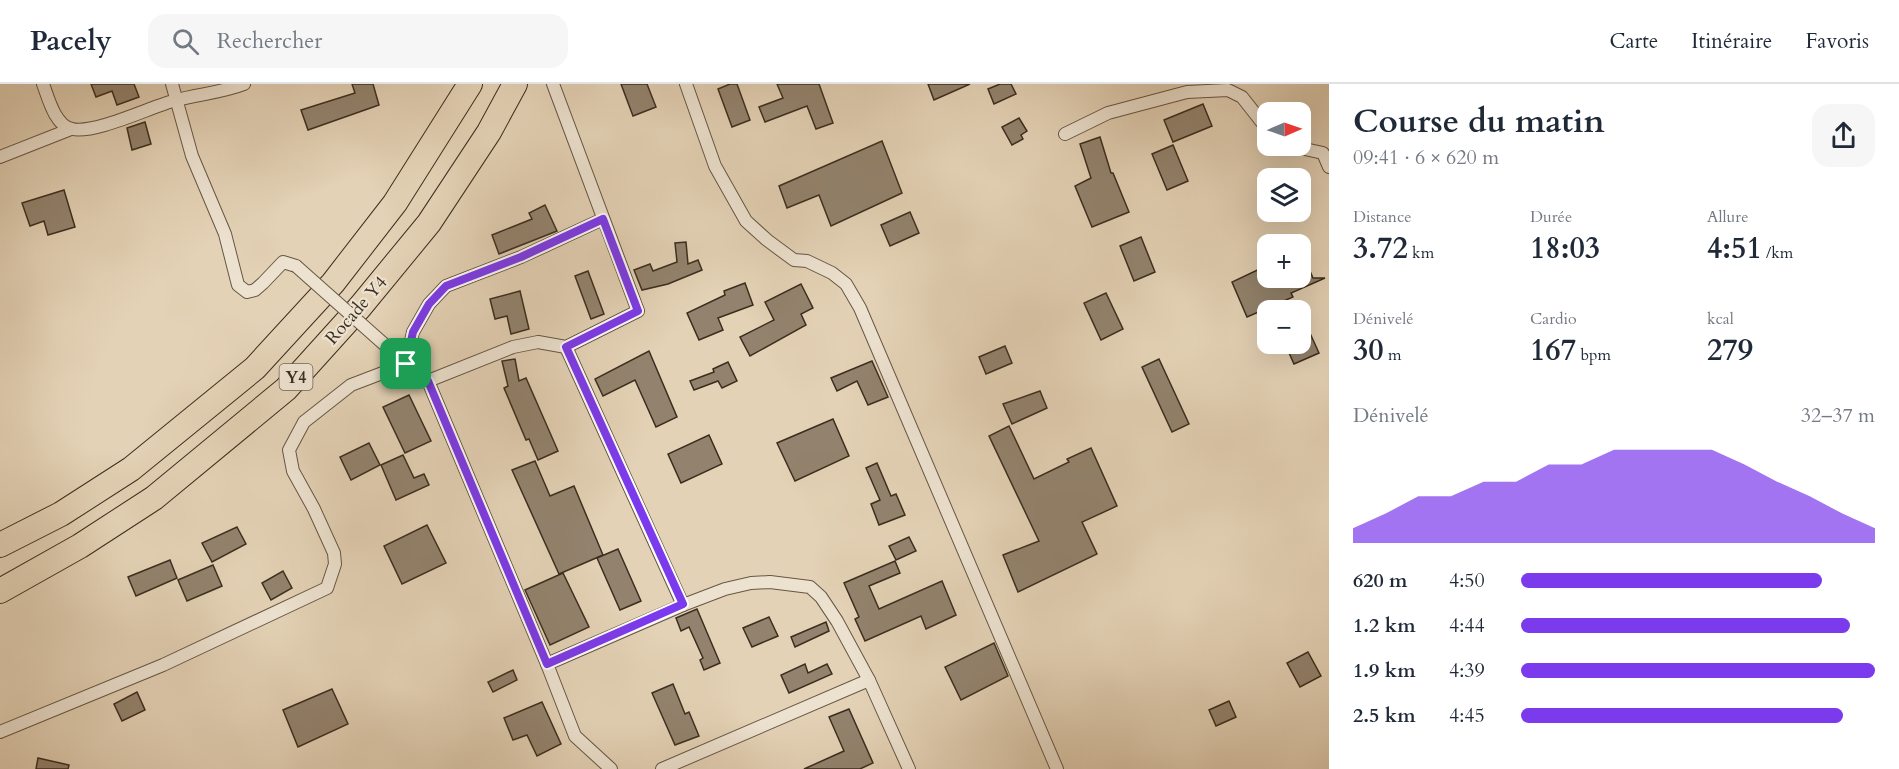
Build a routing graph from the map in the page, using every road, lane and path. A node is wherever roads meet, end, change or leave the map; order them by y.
1 (43, 84) edge
2 (172, 84) edge
3 (244, 84) edge
4 (470, 84) edge
5 (515, 84) edge
6 (553, 84) edge
7 (686, 84) edge
8 (1185, 88) edge
9 (176, 100) junction
10 (1257, 116) edge
11 (71, 129) junction
12 (1065, 134) dead end
13 (1311, 150) edge
14 (0, 157) edge
15 (1329, 167) edge
16 (603, 219) junction
17 (566, 347) junction
18 (406, 364) junction
19 (428, 381) junction
20 (0, 545) edge
21 (0, 591) edge
22 (683, 604) junction
23 (547, 664) junction
24 (869, 680) junction
25 (0, 732) edge
26 (611, 769) edge
27 (662, 769) edge
28 (909, 769) edge
29 (1058, 769) edge

1 - 11 street
2 - 9 street
3 - 9 street
4 - 20 highway, Rocade Y4 / Y4
5 - 21 highway, Rocade Y4 / Y4
6 - 16 street
7 - 29 street
8 - 10 street
8 - 12 street
9 - 11 street
9 - 18 street, bridge
11 - 14 street
13 - 15 street
16 - 17 street
16 - 18 street
17 - 19 street
17 - 22 street
18 - 19 street
18 - 25 street
19 - 23 street
22 - 23 street
22 - 24 street
23 - 26 street
24 - 27 street
24 - 28 street

